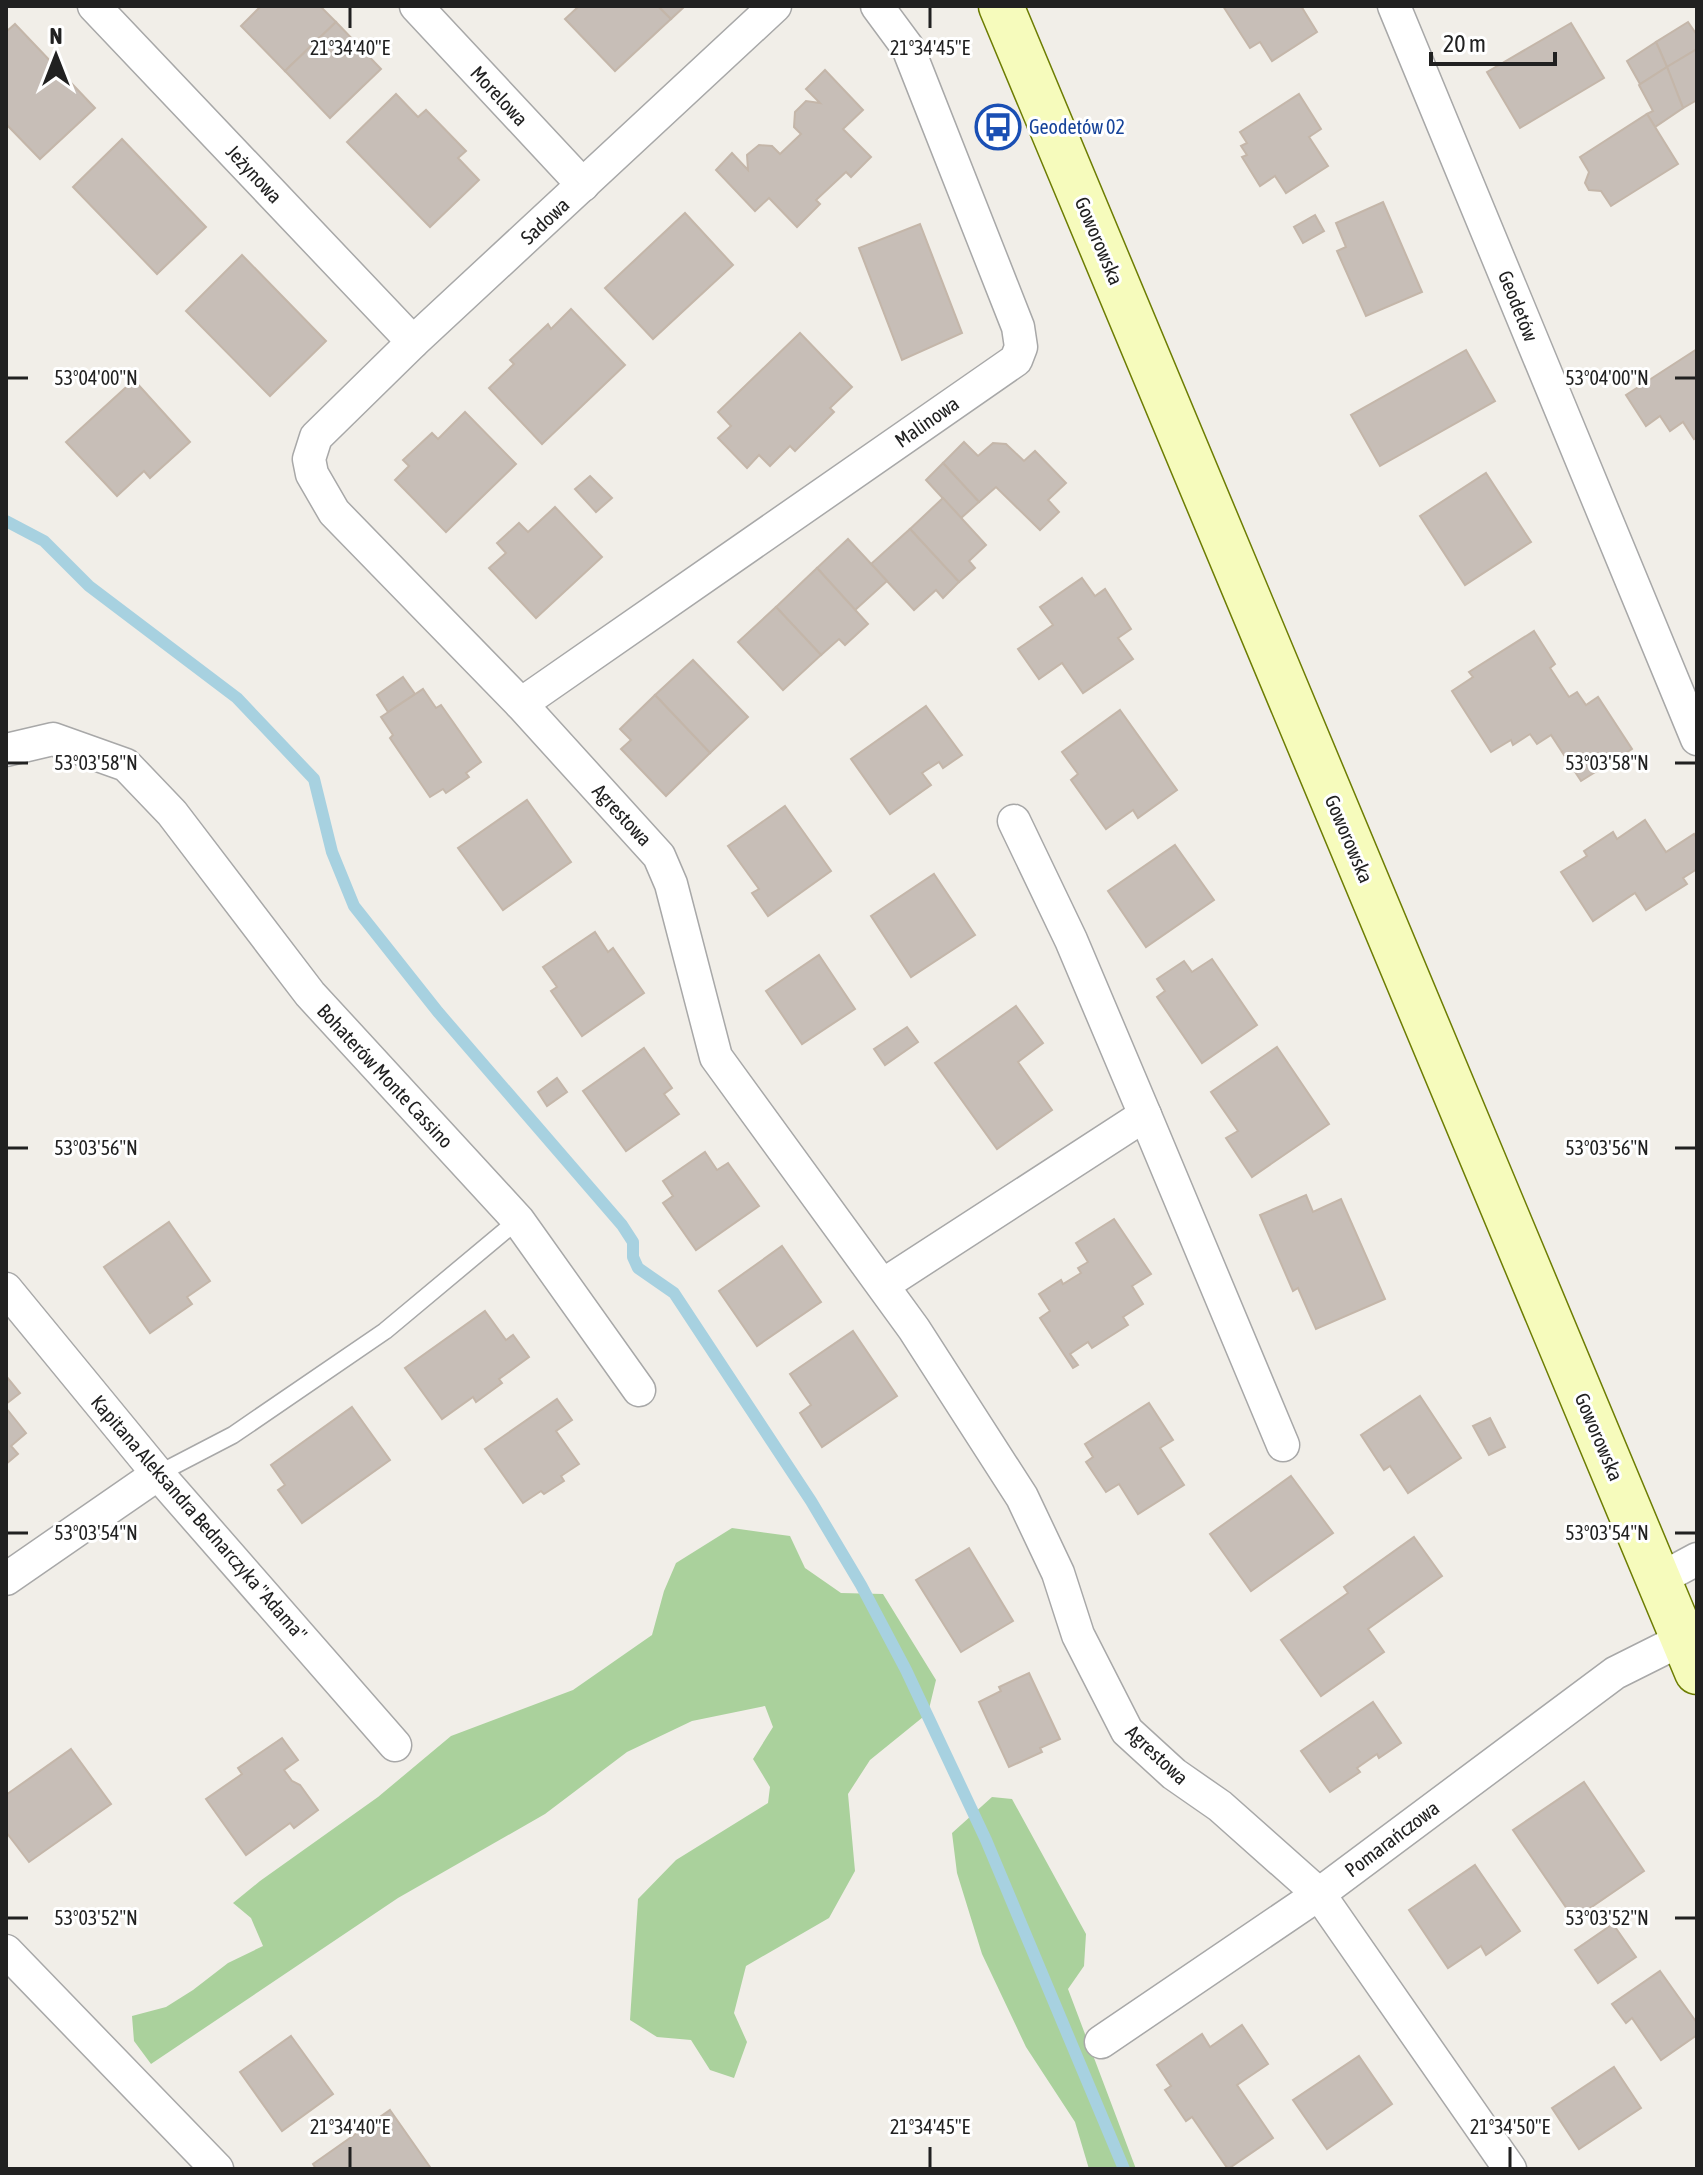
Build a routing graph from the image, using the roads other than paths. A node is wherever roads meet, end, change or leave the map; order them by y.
1 (94, 6) edge
2 (416, 6) edge
3 (775, 6) edge
4 (877, 6) edge
5 (1001, 6) edge
6 (1394, 6) edge
7 (583, 185) junction
8 (413, 342) junction
9 (316, 437) joint
10 (521, 704) junction
11 (1697, 739) edge
12 (6, 750) edge
13 (1014, 821) dead end
14 (1145, 1115) junction
15 (518, 1220) junction
16 (883, 1285) junction
17 (6, 1289) edge
18 (639, 1390) dead end
19 (1283, 1445) dead end
20 (158, 1474) junction
21 (1697, 1559) edge
22 (6, 1579) edge
23 (1658, 1580) junction
24 (1690, 1655) edge
25 (395, 1745) dead end
26 (1319, 1894) junction
27 (6, 1951) edge
28 (1101, 2042) dead end
29 (217, 2169) edge
30 (1510, 2169) edge

1 - 8 street, Jeżynowa
2 - 7 street, Morelowa
3 - 7 street, Sadowa
4 - 10 street, Malinowa
5 - 23 street, Goworowska
6 - 11 street, Geodetów
7 - 8 street, Sadowa
8 - 9 street, Sadowa
9 - 10 street, Agrestowa
10 - 16 street, Agrestowa
12 - 15 street, Bohaterów Monte Cassino
13 - 14 street
14 - 16 street
14 - 19 street
15 - 18 street, Bohaterów Monte Cassino
15 - 20 lane
16 - 26 street, Agrestowa
17 - 20 street, Kapitana Aleksandra Bednarczyka "Adama"
20 - 22 street
20 - 25 street, Kapitana Aleksandra Bednarczyka "Adama"
21 - 23 street
23 - 24 street, Goworowska
24 - 26 street, Pomarańczowa
26 - 28 street, Pomarańczowa
26 - 30 street, Agrestowa
27 - 29 street

